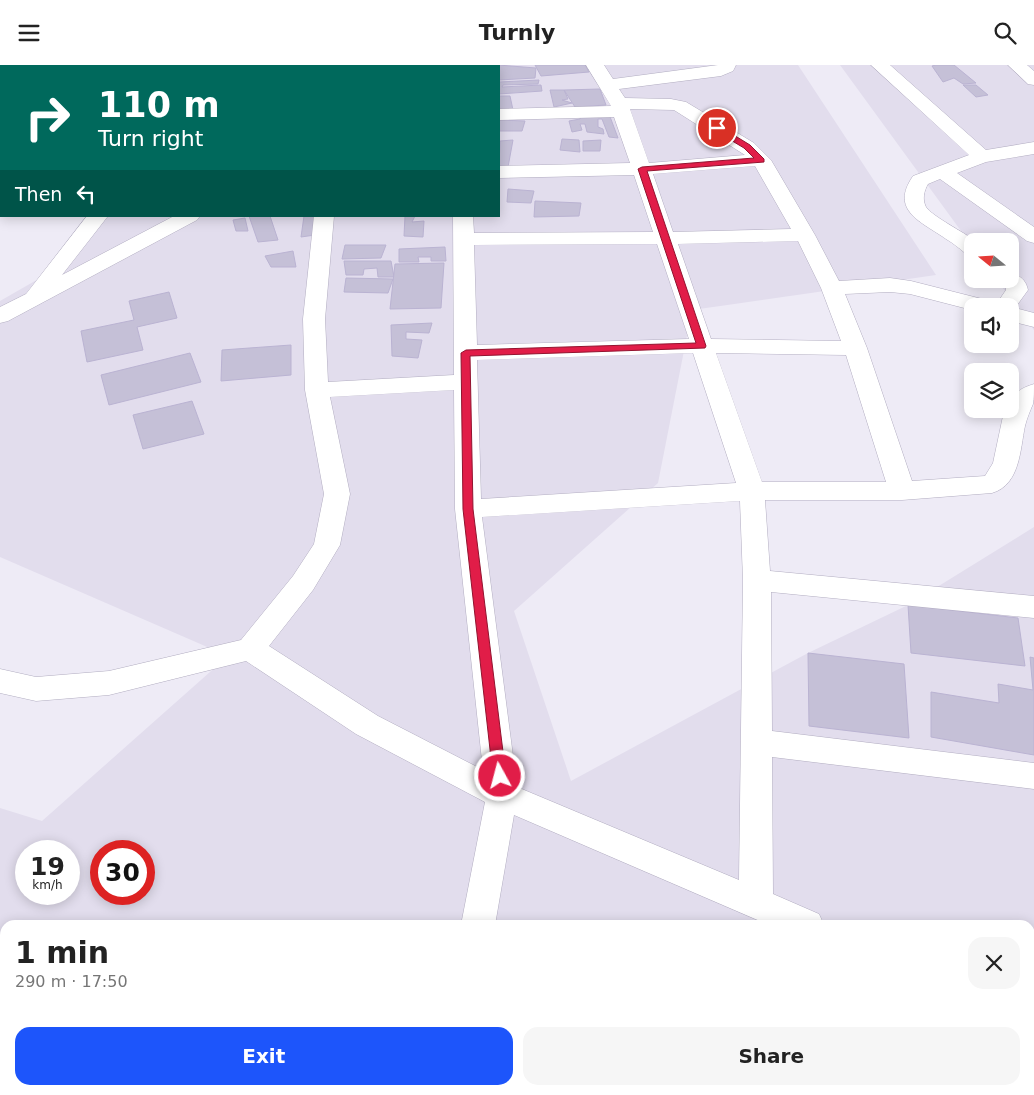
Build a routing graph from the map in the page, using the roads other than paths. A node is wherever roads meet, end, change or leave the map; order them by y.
1 (727, 65) edge
2 (880, 65) edge
3 (1016, 65) edge
4 (1034, 80) edge
5 (610, 91) edge
6 (500, 115) edge
7 (1034, 148) edge
8 (982, 157) junction
9 (761, 160) junction
10 (642, 169) junction
11 (500, 172) edge
12 (943, 172) junction
13 (97, 217) edge
14 (188, 217) edge
15 (324, 217) edge
16 (463, 228) edge
17 (805, 235) junction
18 (1034, 237) edge
19 (665, 238) junction
20 (964, 242) edge
21 (832, 288) junction
22 (964, 301) edge
23 (28, 302) junction
24 (0, 316) edge
25 (1019, 316) edge
26 (1034, 320) edge
27 (701, 346) junction
28 (855, 348) junction
29 (466, 353) junction
30 (466, 382) junction
31 (317, 390) junction
32 (1034, 392) edge
33 (752, 491) junction
34 (902, 491) junction
35 (468, 509) junction
36 (757, 580) junction
37 (1034, 607) edge
38 (250, 649) junction
39 (0, 681) edge
40 (756, 743) junction
41 (1034, 776) edge
42 (502, 795) junction
43 (756, 902) junction
44 (479, 920) edge
45 (796, 920) edge

1 - 5 street
2 - 8 street
3 - 4 street
5 - 6 street
5 - 9 street
5 - 10 street
7 - 8 street
8 - 12 street
9 - 10 street
9 - 17 street
10 - 11 street
10 - 19 street
12 - 18 street
12 - 20 street
13 - 23 street
14 - 23 street
15 - 31 street
16 - 19 street
16 - 29 street
17 - 19 street
17 - 21 street
19 - 27 street
21 - 22 street
21 - 28 street
23 - 24 street
25 - 26 street
27 - 28 street
27 - 29 street
27 - 33 street
28 - 34 street
29 - 30 street
30 - 31 street
30 - 35 street
31 - 38 street
32 - 34 street
33 - 34 street
33 - 35 street
33 - 36 street
35 - 42 street
36 - 37 street
36 - 40 street
38 - 39 street
38 - 42 street
40 - 41 street
40 - 43 street
42 - 43 street
42 - 44 street
43 - 45 street

